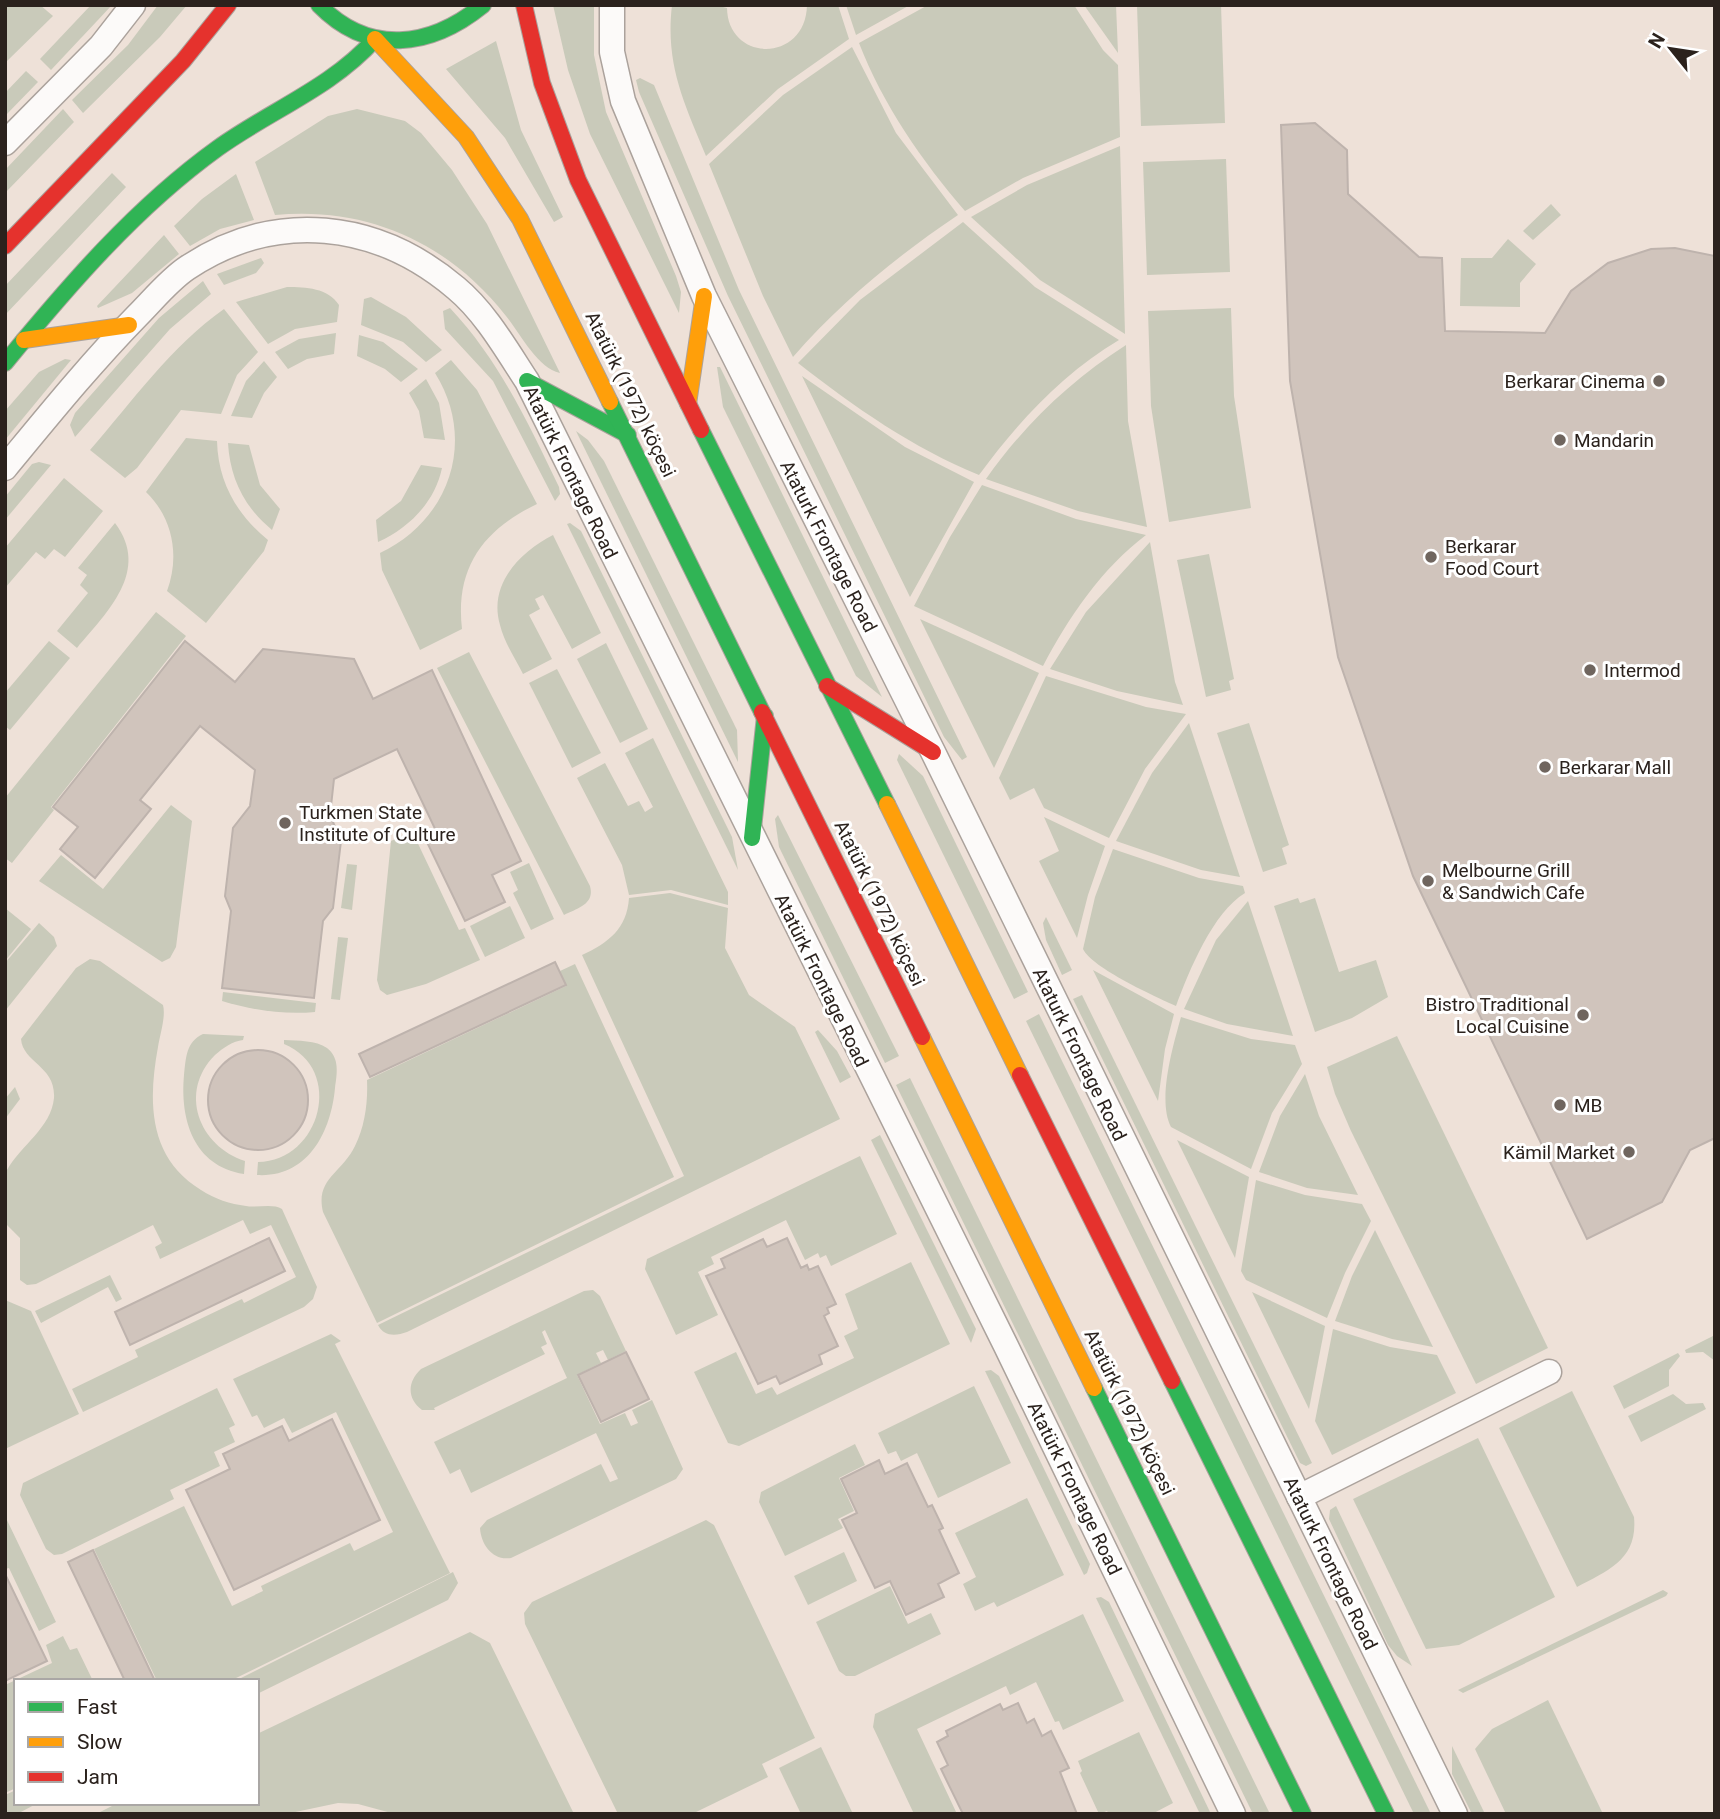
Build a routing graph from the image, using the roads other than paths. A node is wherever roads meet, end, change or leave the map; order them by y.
1 (133, 5) edge
2 (228, 5) edge
3 (319, 5) edge
4 (483, 5) edge
5 (524, 5) edge
6 (612, 5) edge
7 (375, 39) junction
8 (5, 143) edge
9 (5, 246) edge
10 (704, 296) junction
11 (129, 325) junction
12 (24, 340) junction
13 (5, 363) edge
14 (527, 381) junction
15 (688, 404) junction
16 (628, 436) junction
17 (5, 468) edge
18 (827, 686) junction
19 (765, 716) junction
20 (933, 752) junction
21 (752, 838) junction
22 (1549, 1372) dead end
23 (1299, 1497) junction
24 (1233, 1814) edge
25 (1304, 1814) edge
26 (1386, 1814) edge
27 (1455, 1814) edge

1 - 8 street
2 - 9 main road
3 - 7 main road
4 - 7 main road
5 - 15 main road
6 - 10 street, Ataturk Frontage Road
7 - 12 main road
7 - 16 main road, Atatürk (1972) köçesi
10 - 15 main road
10 - 20 street, Ataturk Frontage Road
11 - 12 main road
11 - 14 street, Atatürk Frontage Road
11 - 17 street, Atatürk Frontage Road
12 - 13 main road
14 - 16 main road
14 - 21 street, Atatürk Frontage Road
15 - 18 main road
16 - 19 main road, Atatürk (1972) köçesi
18 - 20 main road
18 - 26 main road
19 - 21 main road
19 - 25 main road, Atatürk (1972) köçesi
20 - 23 street, Ataturk Frontage Road
21 - 24 street, Atatürk Frontage Road
22 - 23 street
23 - 27 street, Ataturk Frontage Road

